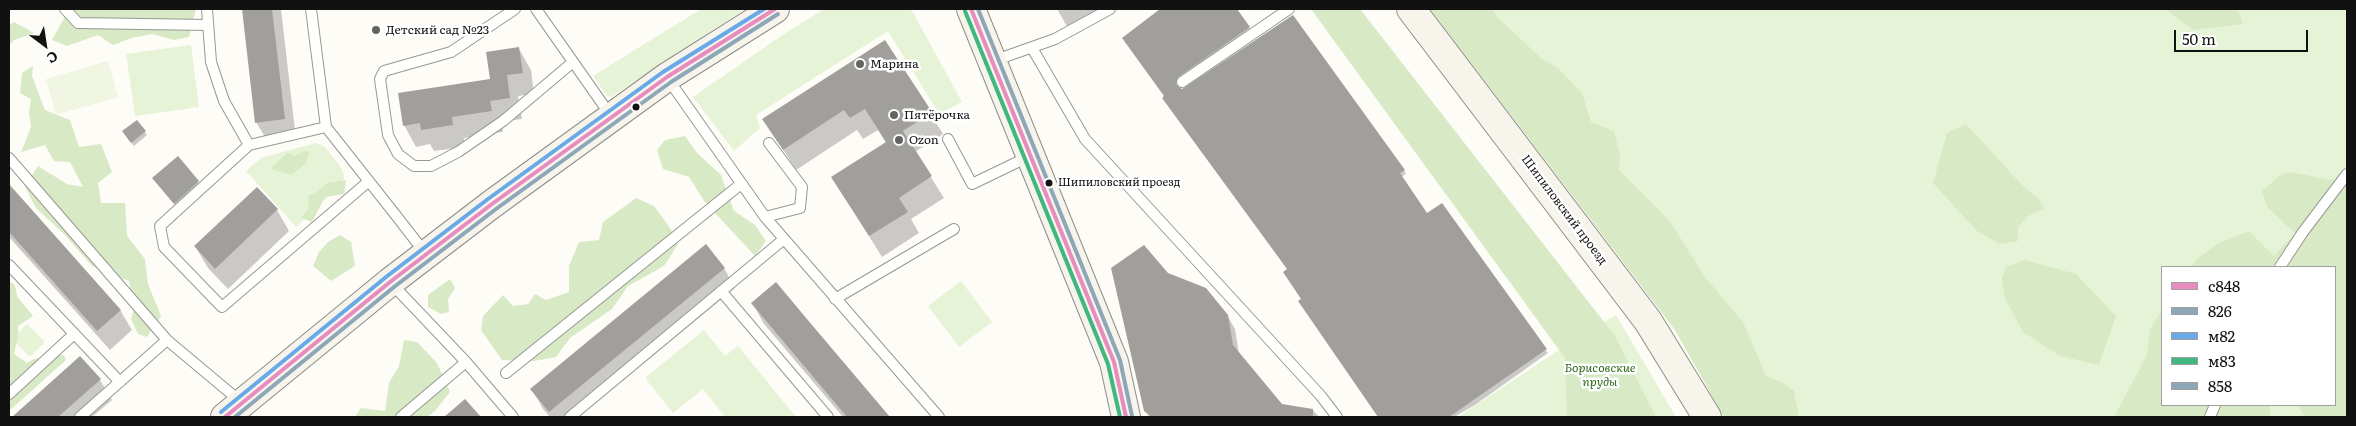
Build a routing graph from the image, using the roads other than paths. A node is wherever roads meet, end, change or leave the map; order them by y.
1 (65, 9) edge
2 (207, 9) edge
3 (311, 9) edge
4 (515, 9) edge
5 (536, 9) edge
6 (775, 9) edge
7 (971, 9) edge
8 (1110, 9) edge
9 (1289, 9) edge
10 (1411, 9) edge
11 (208, 25) junction
12 (1032, 48) junction
13 (573, 62) junction
14 (993, 62) junction
15 (667, 77) junction
16 (1182, 82) dead end
17 (612, 117) junction
18 (326, 127) junction
19 (948, 139) dead end
20 (770, 143) dead end
21 (249, 145) junction
22 (1030, 156) junction
23 (9, 158) edge
24 (2347, 174) edge
25 (369, 181) junction
26 (741, 184) junction
27 (765, 217) junction
28 (954, 229) dead end
29 (784, 239) junction
30 (426, 254) junction
31 (9, 265) edge
32 (2281, 266) edge
33 (390, 282) junction
34 (721, 291) junction
35 (835, 299) junction
36 (74, 334) junction
37 (168, 340) junction
38 (466, 362) junction
39 (506, 374) dead end
40 (120, 382) junction
41 (9, 394) edge
42 (234, 410) edge
43 (80, 417) edge
44 (401, 417) edge
45 (513, 417) edge
46 (570, 417) edge
47 (828, 417) edge
48 (939, 417) edge
49 (1126, 417) edge
50 (1336, 417) edge
51 (1707, 417) edge

1 - 11 lane
2 - 11 lane
3 - 18 lane
4 - 13 lane
5 - 13 lane
6 - 15 main road
7 - 14 main road
8 - 12 lane
9 - 16 lane
10 - 51 main road, Шипиловский проезд
11 - 21 lane
12 - 14 lane
12 - 50 lane
13 - 17 lane
14 - 22 main road
15 - 17 main road
15 - 26 lane
17 - 30 main road
18 - 21 lane
18 - 25 lane
19 - 22 lane
20 - 27 lane
21 - 25 lane
22 - 49 main road
23 - 37 lane
24 - 32 lane
25 - 30 lane
26 - 27 lane
26 - 39 lane
27 - 29 lane
28 - 35 lane
29 - 34 lane
29 - 35 lane
30 - 33 main road
31 - 36 lane
33 - 38 lane
33 - 42 main road
34 - 46 lane
34 - 47 lane
35 - 48 lane
36 - 40 lane
36 - 41 lane
37 - 40 lane
37 - 42 lane
38 - 44 lane
38 - 45 lane
40 - 43 lane

